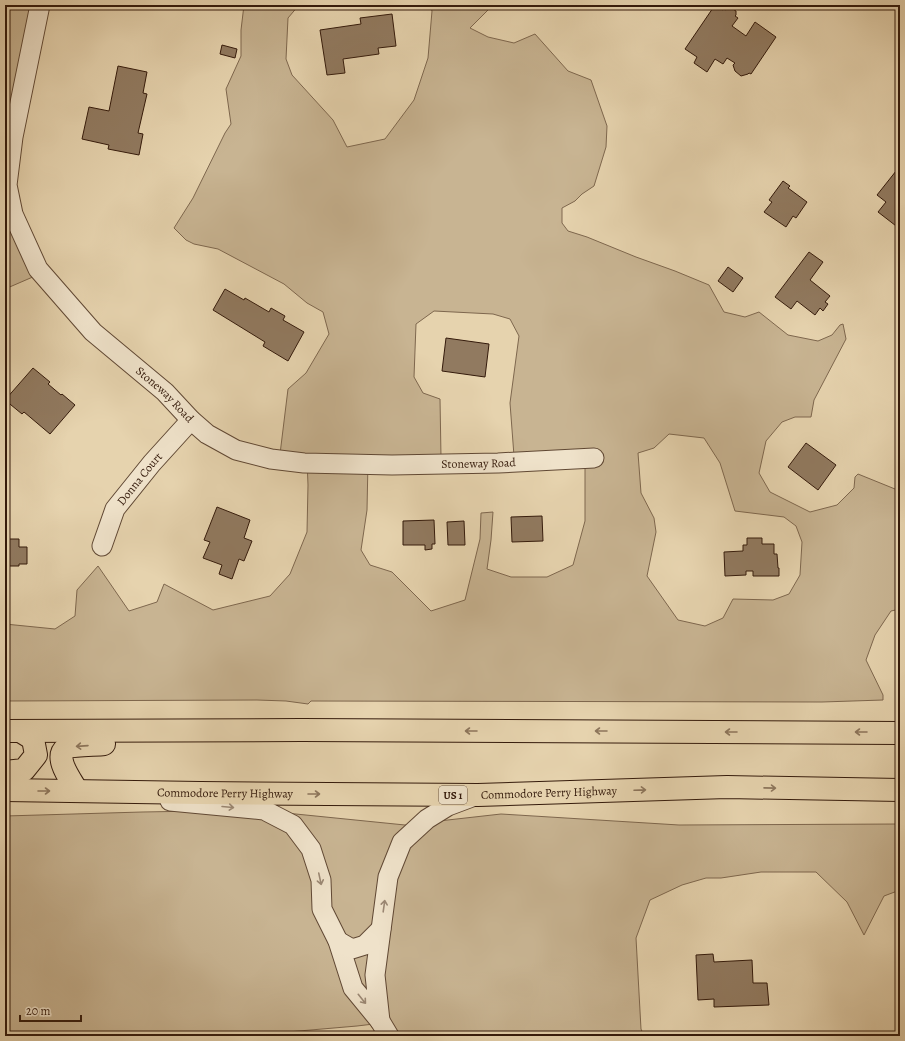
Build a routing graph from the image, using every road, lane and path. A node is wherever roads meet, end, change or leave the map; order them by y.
1 (40, 5) edge
2 (191, 420) junction
3 (594, 458) dead end
4 (102, 546) dead end
5 (302, 730) junction
6 (13, 731) edge
7 (900, 733) edge
8 (5, 772) edge
9 (5, 790) edge
10 (78, 790) junction
11 (900, 790) edge
12 (478, 795) junction
13 (381, 929) junction
14 (338, 941) junction
15 (384, 1029) edge

1 - 2 street, Stoneway Road
2 - 3 street, Stoneway Road
2 - 4 street, Donna Court
5 - 6 highway
7 -> 5 highway
5 -> 10 highway
6 - 8 highway
9 -> 10 highway, Commodore Perry Highway / US 1
10 -> 12 highway, Commodore Perry Highway / US 1
10 -> 14 street
12 -> 11 highway, Commodore Perry Highway / US 1
13 -> 12 street
13 - 14 street
13 - 15 street
14 -> 15 street

